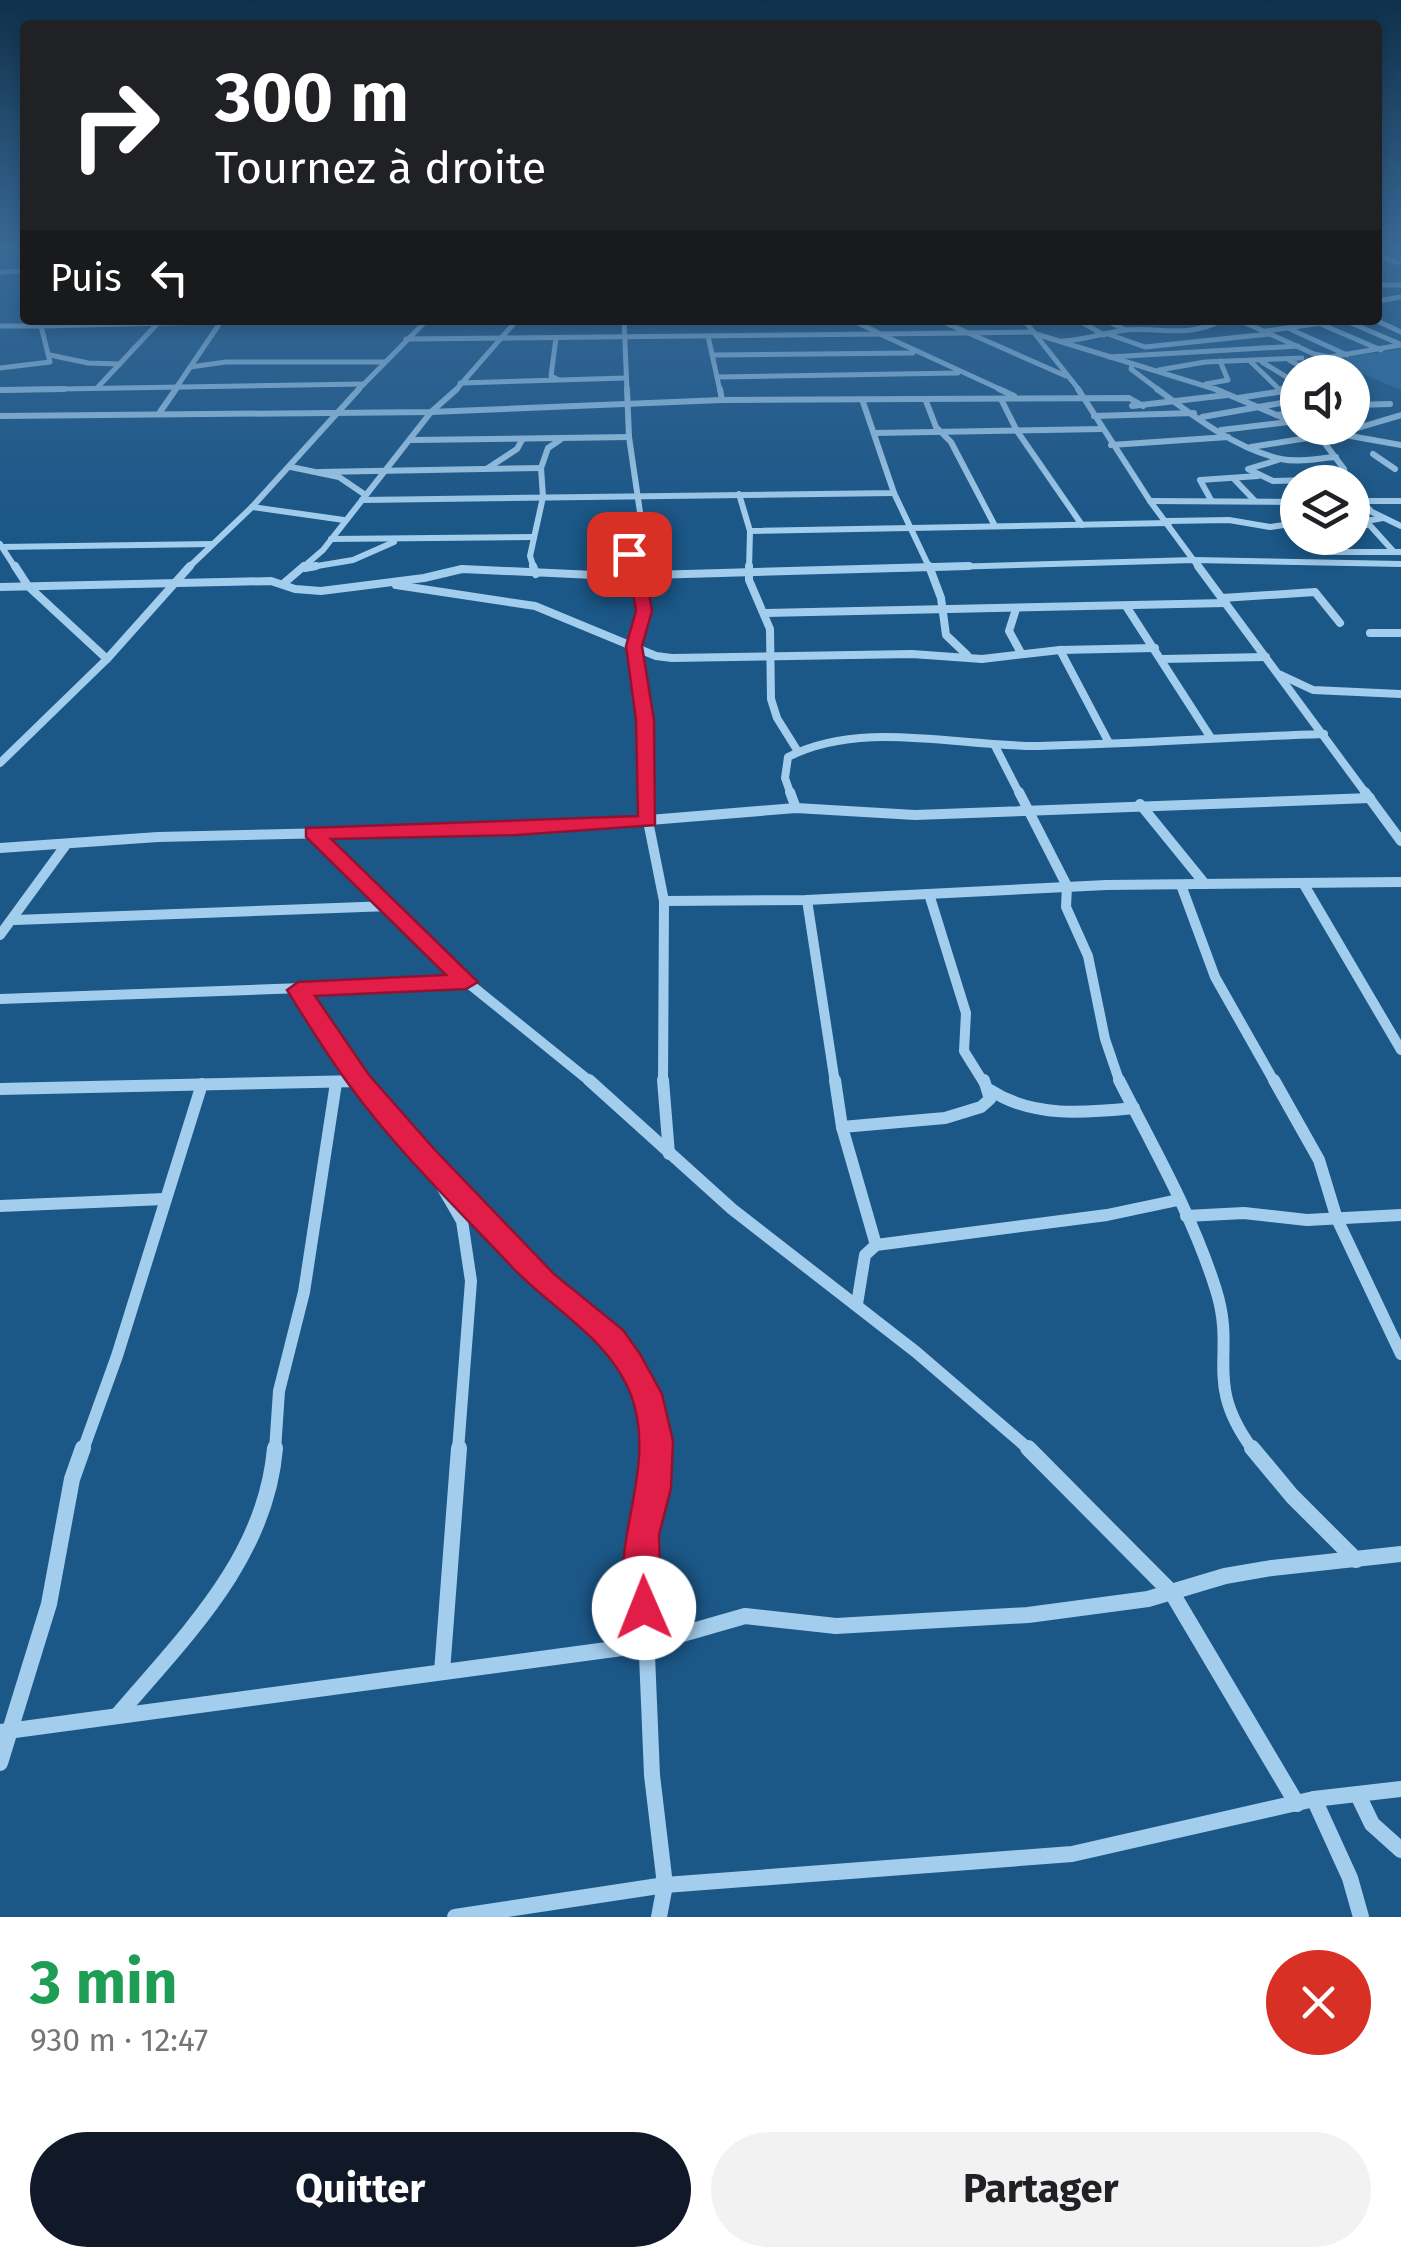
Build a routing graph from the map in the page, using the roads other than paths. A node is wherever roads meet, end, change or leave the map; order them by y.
1 (45, 340) edge
2 (142, 340) edge
3 (208, 340) edge
4 (404, 340) edge
5 (500, 340) edge
6 (556, 340) edge
7 (624, 340) edge
8 (709, 340) edge
9 (893, 340) edge
10 (985, 340) edge
11 (1041, 340) edge
12 (1065, 340) edge
13 (1126, 340) edge
14 (1230, 340) edge
15 (1255, 340) edge
16 (1286, 340) edge
17 (1314, 340) edge
18 (1345, 340) edge
19 (1359, 340) edge
20 (1062, 341) joint
21 (1217, 342) junction
22 (1401, 345) edge
23 (1298, 346) junction
24 (1274, 349) junction
25 (1382, 350) junction
26 (1229, 351) junction
27 (1371, 352) junction
28 (919, 353) junction
29 (713, 355) junction
30 (1332, 355) edge
31 (1346, 355) edge
32 (1354, 355) edge
33 (50, 356) junction
34 (1156, 356) junction
35 (1107, 358) junction
36 (194, 360) junction
37 (1280, 360) edge
38 (1220, 361) junction
39 (1242, 361) junction
40 (384, 362) junction
41 (1251, 362) junction
42 (1261, 362) junction
43 (220, 363) junction
44 (120, 364) junction
45 (1132, 365) junction
46 (1175, 366) junction
47 (190, 367) junction
48 (0, 368) edge
49 (1157, 370) junction
50 (964, 373) junction
51 (1280, 373) edge
52 (717, 377) junction
53 (626, 378) junction
54 (1069, 378) junction
55 (563, 380) junction
56 (460, 383) junction
57 (364, 384) junction
58 (1203, 384) junction
59 (175, 386) junction
60 (97, 388) junction
61 (0, 390) edge
62 (1228, 395) junction
63 (1085, 398) junction
64 (1237, 398) junction
65 (1001, 399) junction
66 (1019, 399) junction
67 (722, 400) junction
68 (926, 401) junction
69 (863, 402) junction
70 (1179, 403) junction
71 (1280, 403) edge
72 (628, 404) junction
73 (1390, 404) dead end
74 (1132, 406) dead end
75 (1144, 406) junction
76 (1255, 406) junction
77 (1370, 406) edge
78 (341, 411) junction
79 (160, 412) junction
80 (431, 412) junction
81 (1280, 414) edge
82 (1199, 415) junction
83 (1276, 415) junction
84 (1401, 415) edge
85 (0, 416) edge
86 (1094, 416) junction
87 (1280, 417) edge
88 (1280, 424) edge
89 (1370, 424) edge
90 (1101, 429) junction
91 (1220, 430) junction
92 (942, 432) junction
93 (1017, 432) junction
94 (874, 433) junction
95 (629, 436) junction
96 (1229, 437) junction
97 (563, 438) junction
98 (1370, 438) edge
99 (1280, 439) edge
100 (412, 440) junction
101 (522, 440) junction
102 (1399, 443) edge
103 (1112, 445) junction
104 (1325, 445) edge
105 (1250, 447) junction
106 (1374, 454) dead end
107 (1336, 457) junction
108 (1281, 459) junction
109 (1340, 465) edge
110 (290, 467) junction
111 (487, 468) junction
112 (541, 468) junction
113 (386, 470) junction
114 (1399, 470) edge
115 (318, 472) junction
116 (1258, 476) junction
117 (1234, 479) junction
118 (1280, 481) edge
119 (894, 492) junction
120 (739, 494) junction
121 (543, 496) junction
122 (638, 496) junction
123 (363, 497) junction
124 (1211, 500) junction
125 (1370, 500) edge
126 (1150, 501) junction
127 (1255, 501) junction
128 (1401, 501) edge
129 (1280, 502) edge
130 (252, 507) junction
131 (1370, 509) edge
132 (1401, 515) edge
133 (1381, 516) junction
134 (1370, 519) edge
135 (344, 520) junction
136 (1168, 522) junction
137 (909, 525) junction
138 (1082, 525) junction
139 (995, 526) junction
140 (1280, 526) edge
141 (1401, 526) edge
142 (1370, 527) edge
143 (750, 531) junction
144 (534, 537) junction
145 (330, 539) junction
146 (399, 540) junction
147 (214, 544) junction
148 (0, 546) edge
149 (1370, 552) edge
150 (1397, 552) edge
151 (1194, 560) junction
152 (1401, 564) edge
153 (929, 566) junction
154 (305, 568) junction
155 (747, 571) junction
156 (536, 574) junction
157 (638, 575) junction
158 (627, 576) junction
159 (385, 582) junction
160 (172, 583) junction
161 (283, 584) junction
162 (28, 586) junction
163 (0, 587) edge
164 (1224, 601) junction
165 (1126, 606) junction
166 (1016, 609) junction
167 (944, 611) junction
168 (765, 613) junction
169 (1340, 622) dead end
170 (1370, 633) dead end
171 (1401, 633) edge
172 (634, 646) junction
173 (1155, 648) junction
174 (1060, 650) junction
175 (1021, 654) junction
176 (768, 657) junction
177 (971, 658) junction
178 (1266, 658) junction
179 (107, 659) junction
180 (1162, 659) junction
181 (1278, 674) junction
182 (1401, 694) edge
183 (1324, 734) junction
184 (1210, 738) junction
185 (1108, 741) junction
186 (995, 746) junction
187 (797, 750) junction
188 (0, 762) edge
189 (1370, 798) junction
190 (1140, 804) junction
191 (796, 808) junction
192 (1029, 808) junction
193 (648, 821) junction
194 (313, 833) junction
195 (1401, 841) edge
196 (66, 846) junction
197 (0, 848) edge
198 (1401, 882) edge
199 (1180, 884) junction
200 (1205, 884) junction
201 (1303, 884) junction
202 (1067, 886) junction
203 (929, 894) junction
204 (807, 900) junction
205 (664, 901) junction
206 (390, 906) junction
207 (15, 920) junction
208 (0, 935) edge
209 (466, 982) junction
210 (298, 990) junction
211 (0, 999) edge
212 (1401, 1050) edge
213 (360, 1081) junction
214 (336, 1083) junction
215 (202, 1084) junction
216 (0, 1089) edge
217 (990, 1090) junction
218 (1134, 1108) junction
219 (842, 1127) junction
220 (669, 1155) junction
221 (425, 1157) junction
222 (164, 1199) junction
223 (1178, 1200) junction
224 (0, 1206) edge
225 (1401, 1215) edge
226 (1186, 1216) junction
227 (1337, 1219) junction
228 (876, 1245) junction
229 (857, 1304) junction
230 (1401, 1354) edge
231 (1401, 1554) edge
232 (1356, 1560) junction
233 (1172, 1592) junction
234 (644, 1645) junction
235 (442, 1672) junction
236 (118, 1716) junction
237 (6, 1731) edge
238 (0, 1764) edge
239 (1401, 1789) edge
240 (1358, 1794) junction
241 (1306, 1801) junction
242 (1401, 1850) edge
243 (665, 1885) junction
244 (455, 1917) edge
245 (659, 1917) edge
246 (1361, 1917) edge

1 - 33 street
2 - 44 street
3 - 36 street
4 - 40 street
5 - 56 street
6 - 55 street
7 - 53 street
8 - 29 street
9 - 28 street
10 - 54 street
11 - 54 street
12 - 20 street
13 - 21 street
14 - 21 street
15 - 24 street
16 - 23 street
17 - 31 street
18 - 27 street
19 - 25 street
20 - 35 street
21 - 26 street
22 - 25 street
23 - 24 street
23 - 30 street
24 - 26 street
25 - 27 street
26 - 34 street
26 - 39 street
27 - 32 street
28 - 29 street
28 - 50 street
29 - 52 street
33 - 44 street
33 - 48 street
34 - 35 street
34 - 46 street
35 - 45 street
36 - 43 street
36 - 47 street
37 - 42 street
38 - 39 street
38 - 46 street
38 - 58 street
39 - 41 street
40 - 43 street
40 - 57 street
41 - 42 street
41 - 64 street
42 - 51 street
43 - 47 street
44 - 60 street
45 - 49 street
45 - 70 street
46 - 49 street
47 - 59 street
49 - 58 street
50 - 52 street
50 - 66 street
52 - 67 street
53 - 55 street
53 - 72 street
54 - 63 street
55 - 56 street
56 - 80 street
57 - 59 street
57 - 78 street
58 - 62 street
59 - 60 street
59 - 79 street
60 - 61 street
62 - 64 street
62 - 70 street
63 - 66 street
63 - 75 street
63 - 86 street
64 - 76 street
65 - 66 street
65 - 68 street
65 - 93 street
67 - 69 street
67 - 72 street
68 - 69 street
68 - 92 street
69 - 94 street
70 - 75 street
70 - 82 street
71 - 76 street
72 - 80 street
72 - 95 street
73 - 77 street
74 - 75 street
76 - 82 street
76 - 83 street
78 - 79 street
78 - 80 street
78 - 110 street
79 - 85 street
80 - 100 street
81 - 83 street
82 - 86 street
82 - 91 street
83 - 87 street
84 - 89 street
86 - 90 street
88 - 91 street
90 - 93 street
90 - 103 street
91 - 96 street
92 - 93 street
92 - 94 street
92 - 139 street
93 - 138 street
94 - 119 street
95 - 97 street
95 - 122 street
96 - 103 street
96 - 105 street
97 - 101 street
97 - 112 street
98 - 102 street
99 - 105 street
100 - 101 street
100 - 113 street
101 - 111 street
103 - 126 street
104 - 107 street
105 - 108 street
106 - 114 street
107 - 108 street
107 - 109 street
108 - 116 street
110 - 115 street
110 - 130 street
111 - 112 street
111 - 113 street
112 - 121 street
113 - 115 street
113 - 123 street
115 - 123 street
116 - 117 street
116 - 118 street
117 - 124 street
117 - 127 street
119 - 120 street
119 - 137 street
120 - 122 street
120 - 143 street
121 - 122 street
121 - 123 street
121 - 144 street
122 - 158 street
123 - 135 street
124 - 126 street
124 - 127 street
125 - 128 street
126 - 136 street
127 - 129 street
130 - 135 street
130 - 147 street
131 - 133 street
132 - 133 street
133 - 134 street
133 - 141 street
135 - 145 street
136 - 138 street
136 - 140 street
136 - 151 street
137 - 139 street
137 - 143 street
137 - 153 street
138 - 139 street
142 - 150 street
143 - 155 street
144 - 146 street
144 - 156 street
145 - 146 street
145 - 154 street
146 - 154 street
147 - 148 street
147 - 160 street
148 - 162 street
149 - 150 street
151 - 152 street
151 - 153 street
151 - 164 street
153 - 155 street
153 - 167 street
154 - 161 street
155 - 157 street
155 - 168 street
156 - 158 street
156 - 159 street
157 - 158 street
157 - 172 street
159 - 161 street
159 - 172 street
160 - 161 street
160 - 162 street
160 - 179 street
162 - 163 street
162 - 179 street
164 - 165 street
164 - 169 street
164 - 178 street
165 - 166 street
165 - 173 street
166 - 167 street
166 - 175 street
167 - 168 street
167 - 177 street
168 - 176 street
170 - 171 street
172 - 176 street
172 - 193 street
173 - 174 street
173 - 180 street
174 - 175 street
174 - 185 street
175 - 177 street
176 - 177 street
176 - 187 street
178 - 180 street
178 - 181 street
179 - 188 street
180 - 184 street
181 - 182 street
181 - 183 street
183 - 184 street
183 - 189 street
184 - 185 street
185 - 186 street
186 - 187 street
186 - 192 street
187 - 191 street
189 - 190 street
189 - 195 street
190 - 192 street
190 - 200 street
191 - 192 street
191 - 193 street
192 - 202 street
193 - 194 street
193 - 205 street
194 - 196 street
194 - 206 street
196 - 197 street
196 - 207 street
198 - 201 street
199 - 200 street
199 - 202 street
199 - 227 street
200 - 201 street
201 - 212 street
202 - 203 street
202 - 218 street
203 - 204 street
203 - 217 street
204 - 205 street
204 - 219 street
205 - 220 street
206 - 207 street
206 - 209 street
207 - 208 street
209 - 210 street
209 - 220 street
210 - 211 street
210 - 213 street
213 - 214 street
213 - 221 street
214 - 215 street
214 - 236 street
215 - 216 street
215 - 222 street
217 - 218 street
217 - 219 street
218 - 223 street
219 - 228 street
220 - 229 street
221 - 234 street
221 - 235 street
222 - 224 street
222 - 237 street
223 - 226 street
223 - 228 street
225 - 227 street
226 - 227 street
226 - 232 street
227 - 230 street
228 - 229 street
229 - 233 street
231 - 232 street
232 - 233 street
233 - 234 street
233 - 241 street
234 - 235 street
234 - 243 street
235 - 236 street
236 - 237 street
237 - 238 street
239 - 240 street
240 - 241 street
240 - 242 street
241 - 243 street
241 - 246 street
243 - 244 street
243 - 245 street

